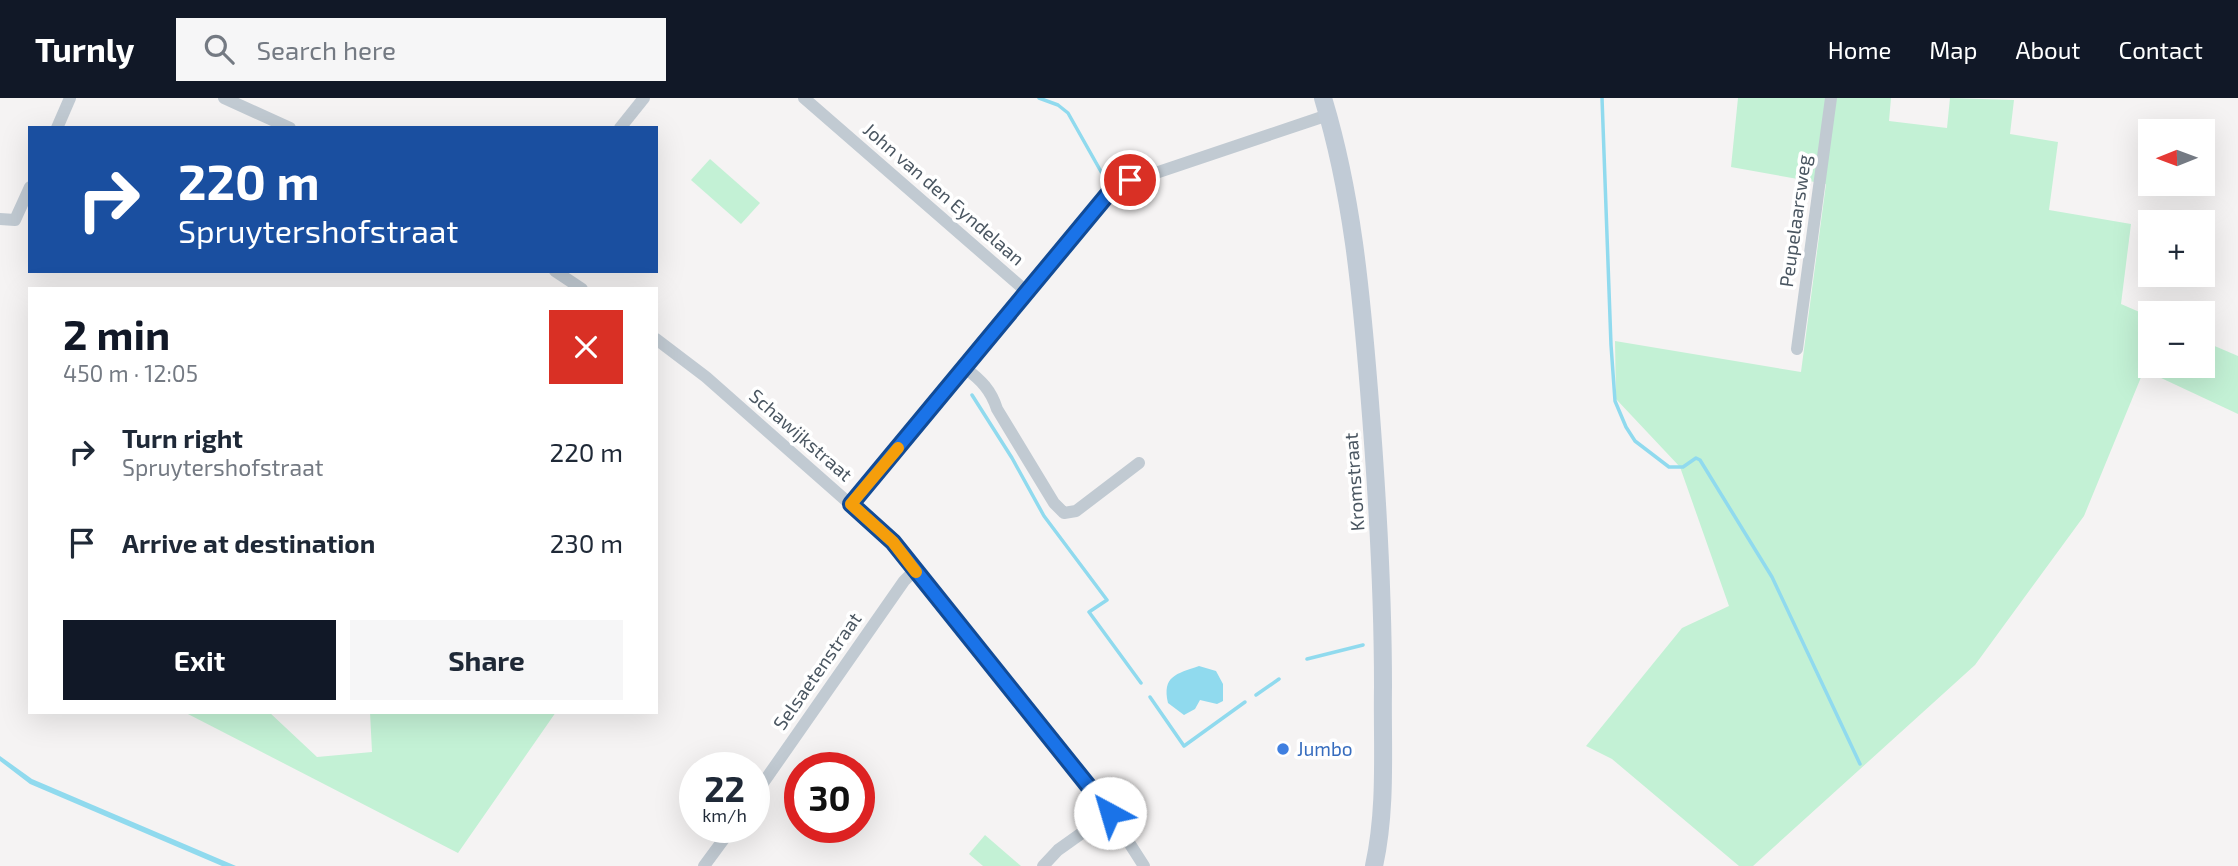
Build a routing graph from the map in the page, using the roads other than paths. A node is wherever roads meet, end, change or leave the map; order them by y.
1 (70, 98) edge
2 (224, 98) edge
3 (644, 98) edge
4 (804, 98) edge
5 (1831, 98) edge
6 (1325, 106) edge
7 (58, 126) edge
8 (286, 126) edge
9 (622, 126) edge
10 (28, 191) edge
11 (0, 219) edge
12 (558, 273) edge
13 (579, 287) edge
14 (1027, 292) junction
15 (658, 341) edge
16 (1797, 349) dead end
17 (965, 368) junction
18 (1139, 463) dead end
19 (851, 504) junction
20 (915, 570) junction
21 (770, 773) edge
22 (1110, 813) junction
23 (721, 843) edge
24 (704, 866) edge
25 (1043, 866) edge
26 (1144, 866) edge
27 (1374, 866) edge

1 - 7 street
2 - 8 street
3 - 9 street
4 - 14 street, John van den Eyndelaan
5 - 16 street, Peupelaarsweg
6 - 14 street
6 - 27 main road, Kromstraat
10 - 11 street
12 - 13 street
14 - 17 street
15 - 19 street, Schawijkstraat
17 - 18 street
17 - 19 street
19 - 20 street, Schawijkstraat
20 - 21 street, Selsaetenstraat
20 - 22 street, Schawijkstraat
22 - 25 street
22 - 26 street, Schawijkstraat
23 - 24 street

